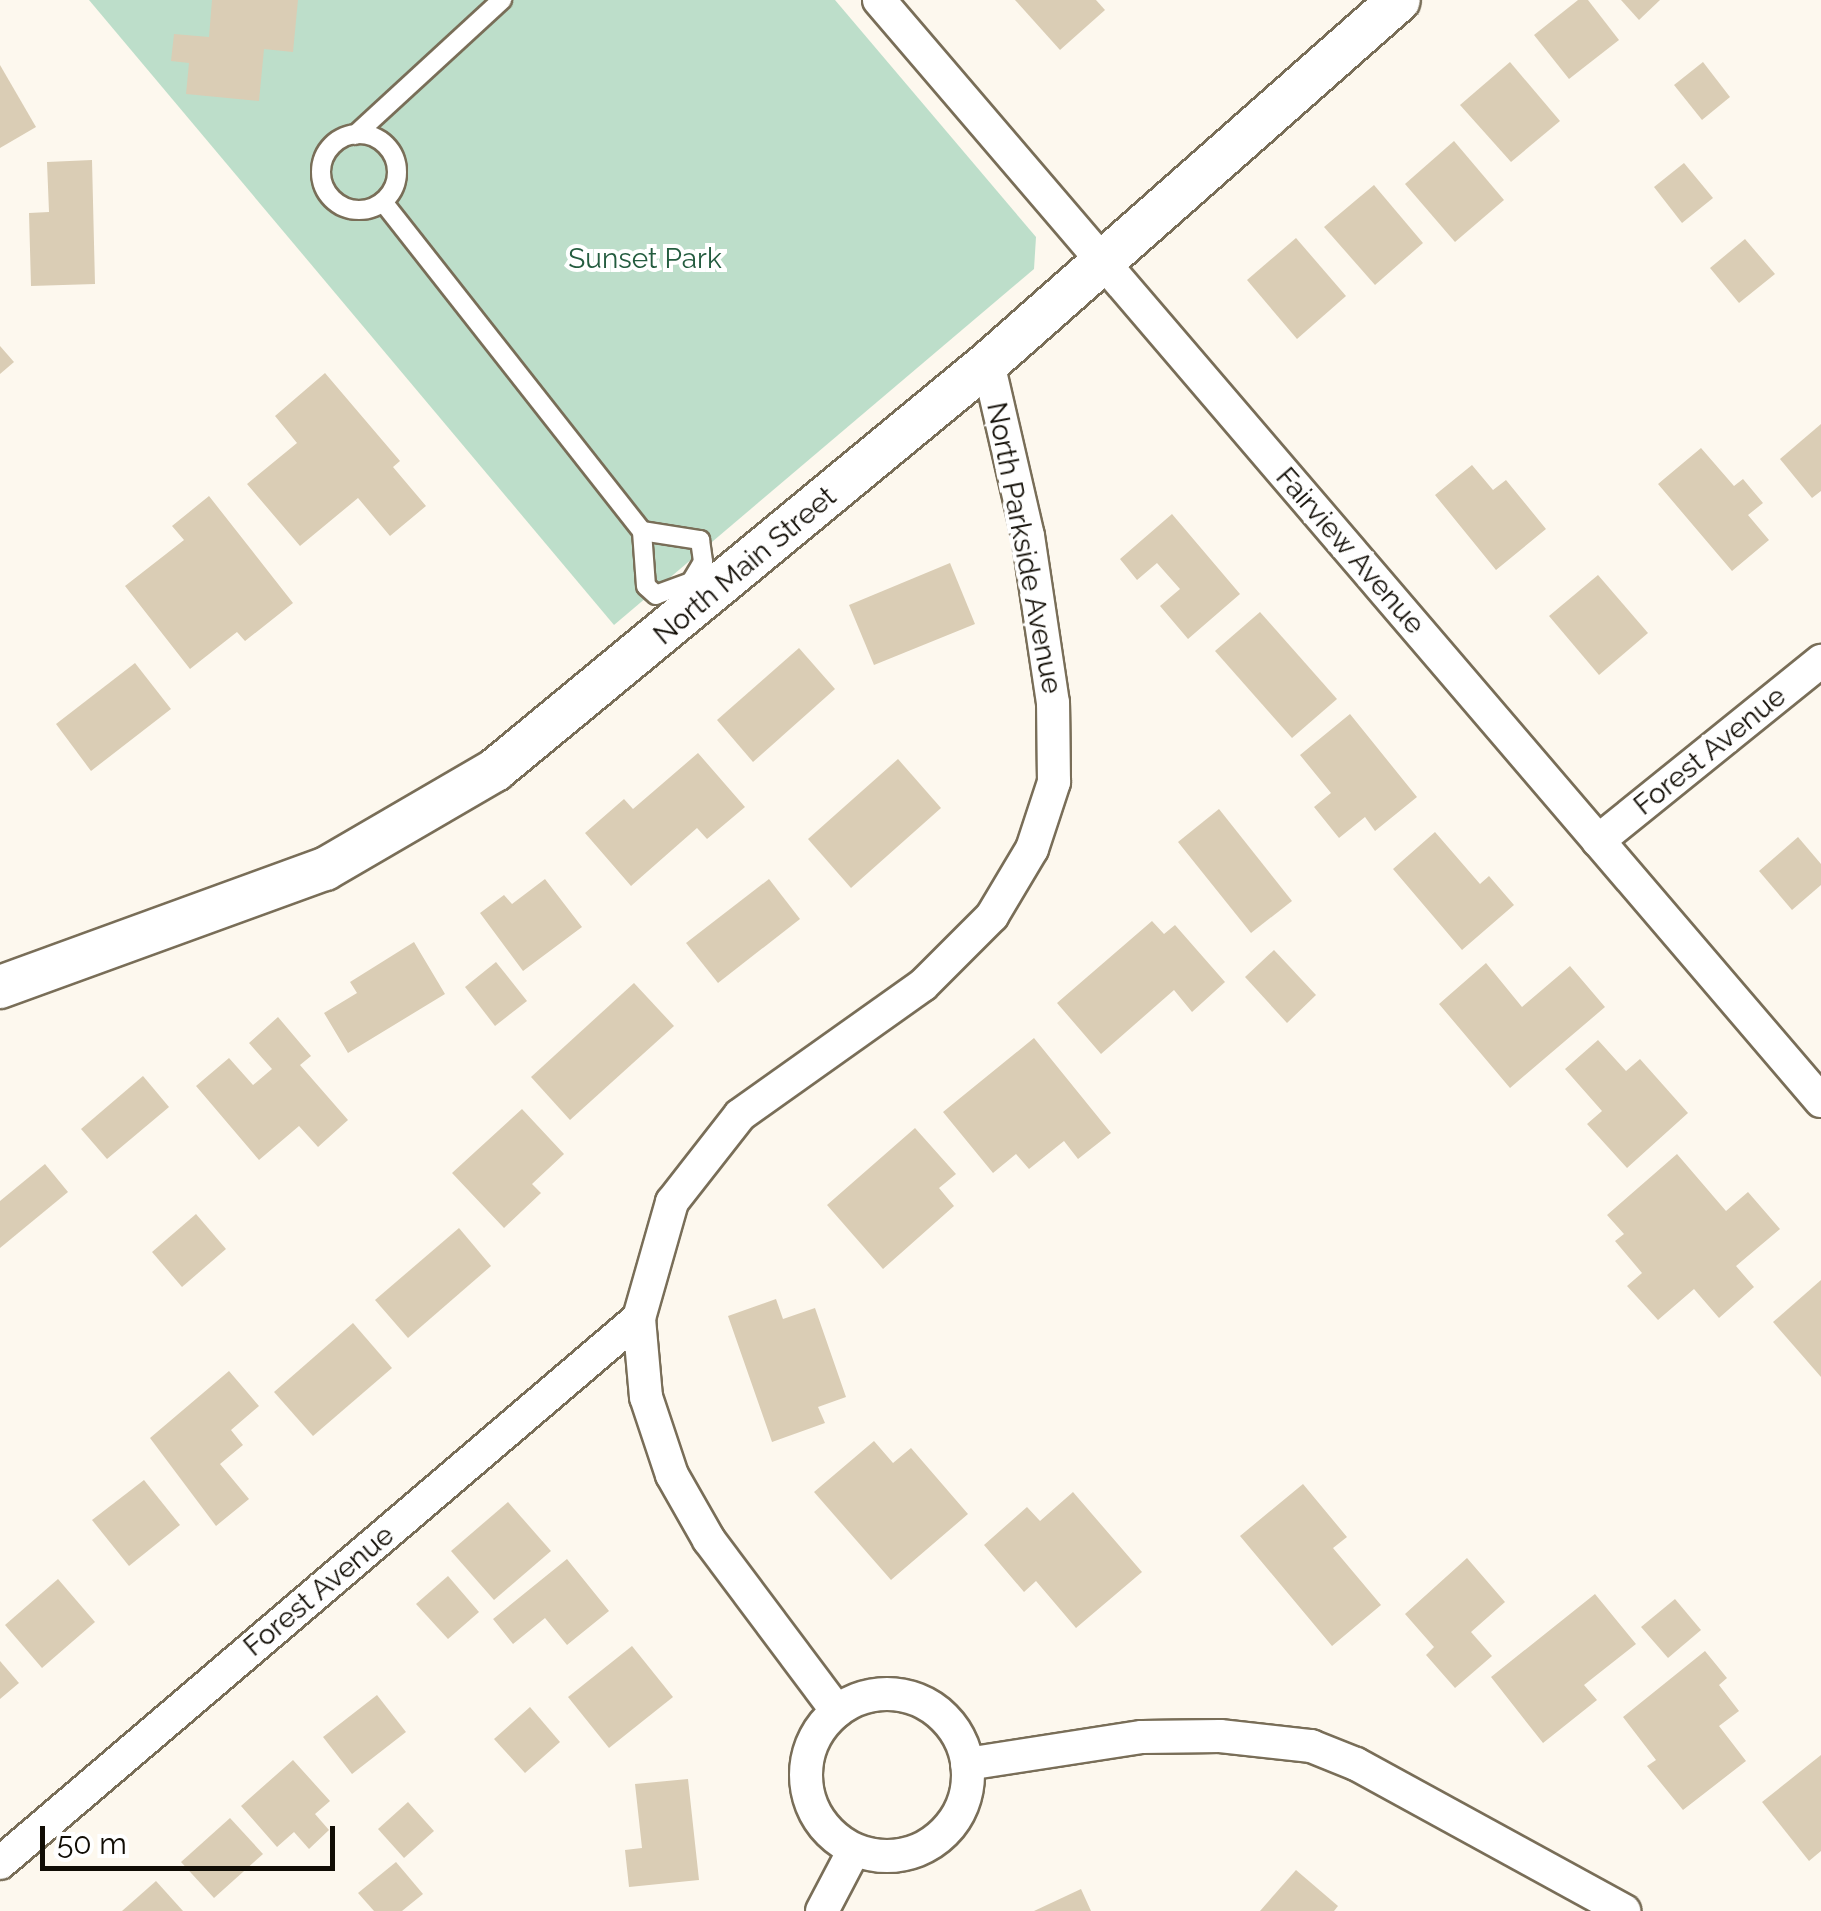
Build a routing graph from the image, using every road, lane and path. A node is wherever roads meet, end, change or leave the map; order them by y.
1 (502, 0) edge
2 (880, 0) edge
3 (1399, 0) edge
4 (355, 135) junction
5 (383, 202) junction
6 (1101, 261) junction
7 (988, 363) junction
8 (642, 531) junction
9 (698, 591) junction
10 (1821, 661) edge
11 (1598, 841) junction
12 (0, 988) edge
13 (1821, 1101) edge
14 (639, 1318) junction
15 (837, 1711) junction
16 (967, 1764) junction
17 (854, 1850) junction
18 (0, 1863) edge
19 (822, 1911) edge
20 (1624, 1911) edge

1 - 4 lane
2 - 6 street, Fairview Avenue
3 - 6 street, North Main Street
4 - 5 lane
4 - 5 lane
5 - 8 lane
6 - 7 street, North Main Street
6 - 11 street, Fairview Avenue
7 - 9 street, North Main Street
7 - 14 street, North Parkside Avenue
8 - 9 lane
8 - 9 lane
9 - 12 street, North Main Street
10 - 11 street, Forest Avenue
11 - 13 street, Fairview Avenue
14 - 15 street, North Parkside Avenue
14 - 18 street, Forest Avenue
15 - 16 street
15 - 17 street
16 - 17 street
16 - 20 street
17 - 19 street

